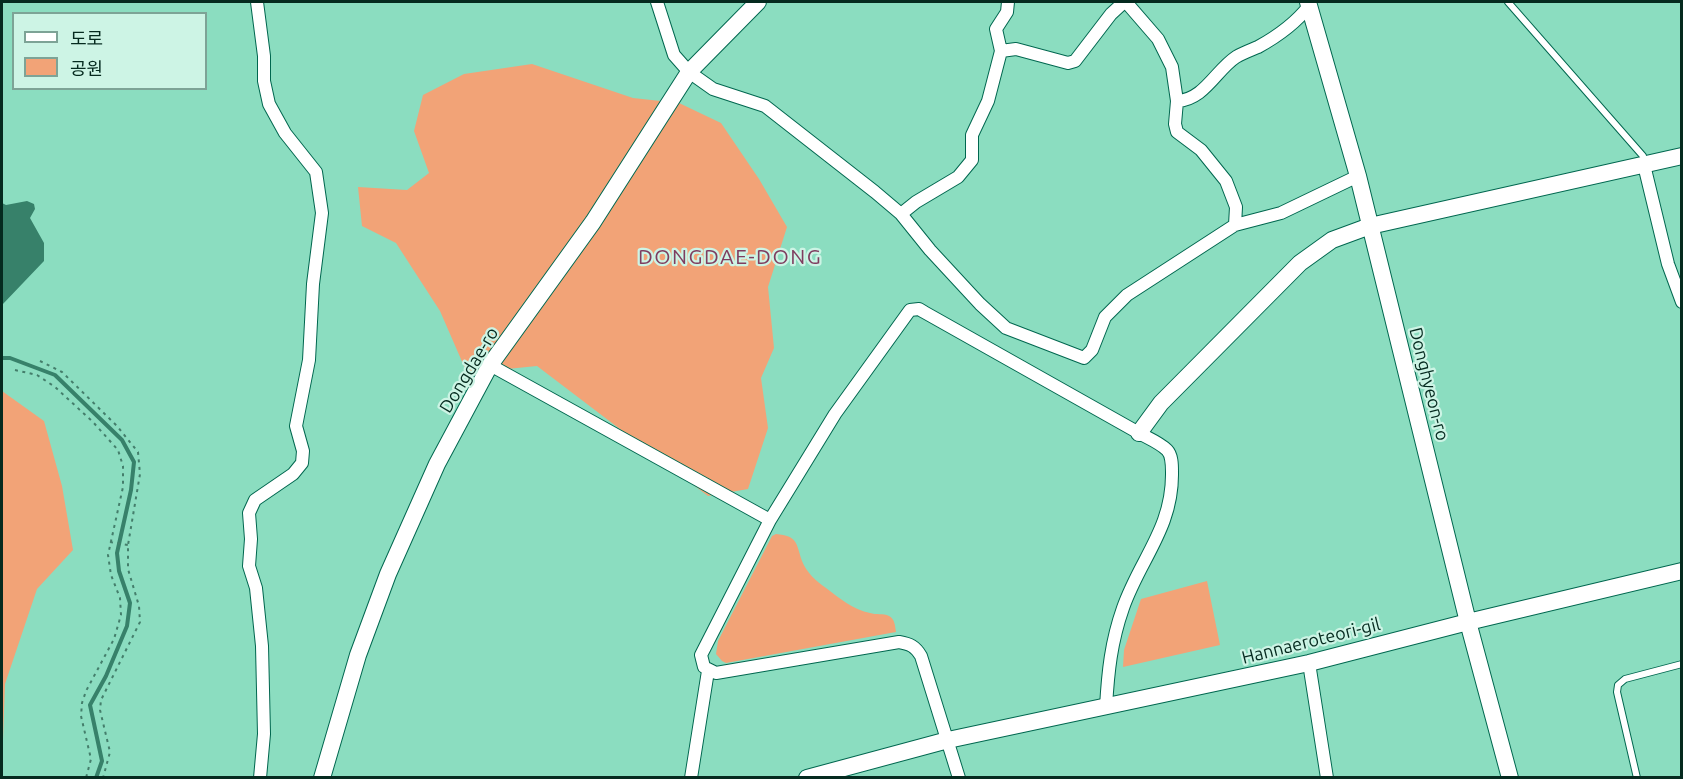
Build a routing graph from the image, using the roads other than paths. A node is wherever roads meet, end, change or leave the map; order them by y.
1 (257, 2) edge
2 (657, 2) edge
3 (758, 2) edge
4 (1008, 2) edge
5 (1125, 2) edge
6 (1508, 2) edge
7 (1308, 4) edge
8 (1000, 51) junction
9 (689, 72) junction
10 (1177, 101) junction
11 (1682, 156) edge
12 (1644, 165) junction
13 (1358, 176) junction
14 (902, 214) junction
15 (1235, 225) junction
16 (1370, 226) junction
17 (1682, 302) edge
18 (490, 365) junction
19 (1139, 433) junction
20 (770, 520) junction
21 (1682, 571) edge
22 (1468, 622) junction
23 (1309, 663) junction
24 (1682, 664) edge
25 (708, 670) junction
26 (1106, 707) junction
27 (948, 740) junction
28 (260, 777) edge
29 (322, 777) edge
30 (691, 777) edge
31 (807, 777) edge
32 (959, 777) edge
33 (1327, 777) edge
34 (1510, 777) edge
35 (1637, 777) edge

1 - 28 street
2 - 9 street
3 - 9 street, Dongdae-ro
4 - 8 street
5 - 8 street
5 - 10 street
6 - 12 lane
7 - 10 street
7 - 13 street, Donghyeon-ro
8 - 14 street
9 - 14 street
9 - 18 street, Dongdae-ro
10 - 15 street
11 - 12 street
12 - 16 street
12 - 17 street
13 - 15 street
13 - 16 street, Donghyeon-ro
14 - 15 street
16 - 19 street
16 - 22 street, Donghyeon-ro
18 - 20 street
18 - 29 street, Dongdae-ro
19 - 20 street
19 - 26 street
20 - 25 street
21 - 22 street, Hannaeroteori-gil
22 - 23 street, Hannaeroteori-gil
22 - 34 street, Donghyeon-ro
23 - 26 street, Hannaeroteori-gil
23 - 33 street
24 - 35 lane
25 - 27 street
25 - 30 street
26 - 27 street, Hannaeroteori-gil
27 - 31 street, Hannaeroteori-gil
27 - 32 street

